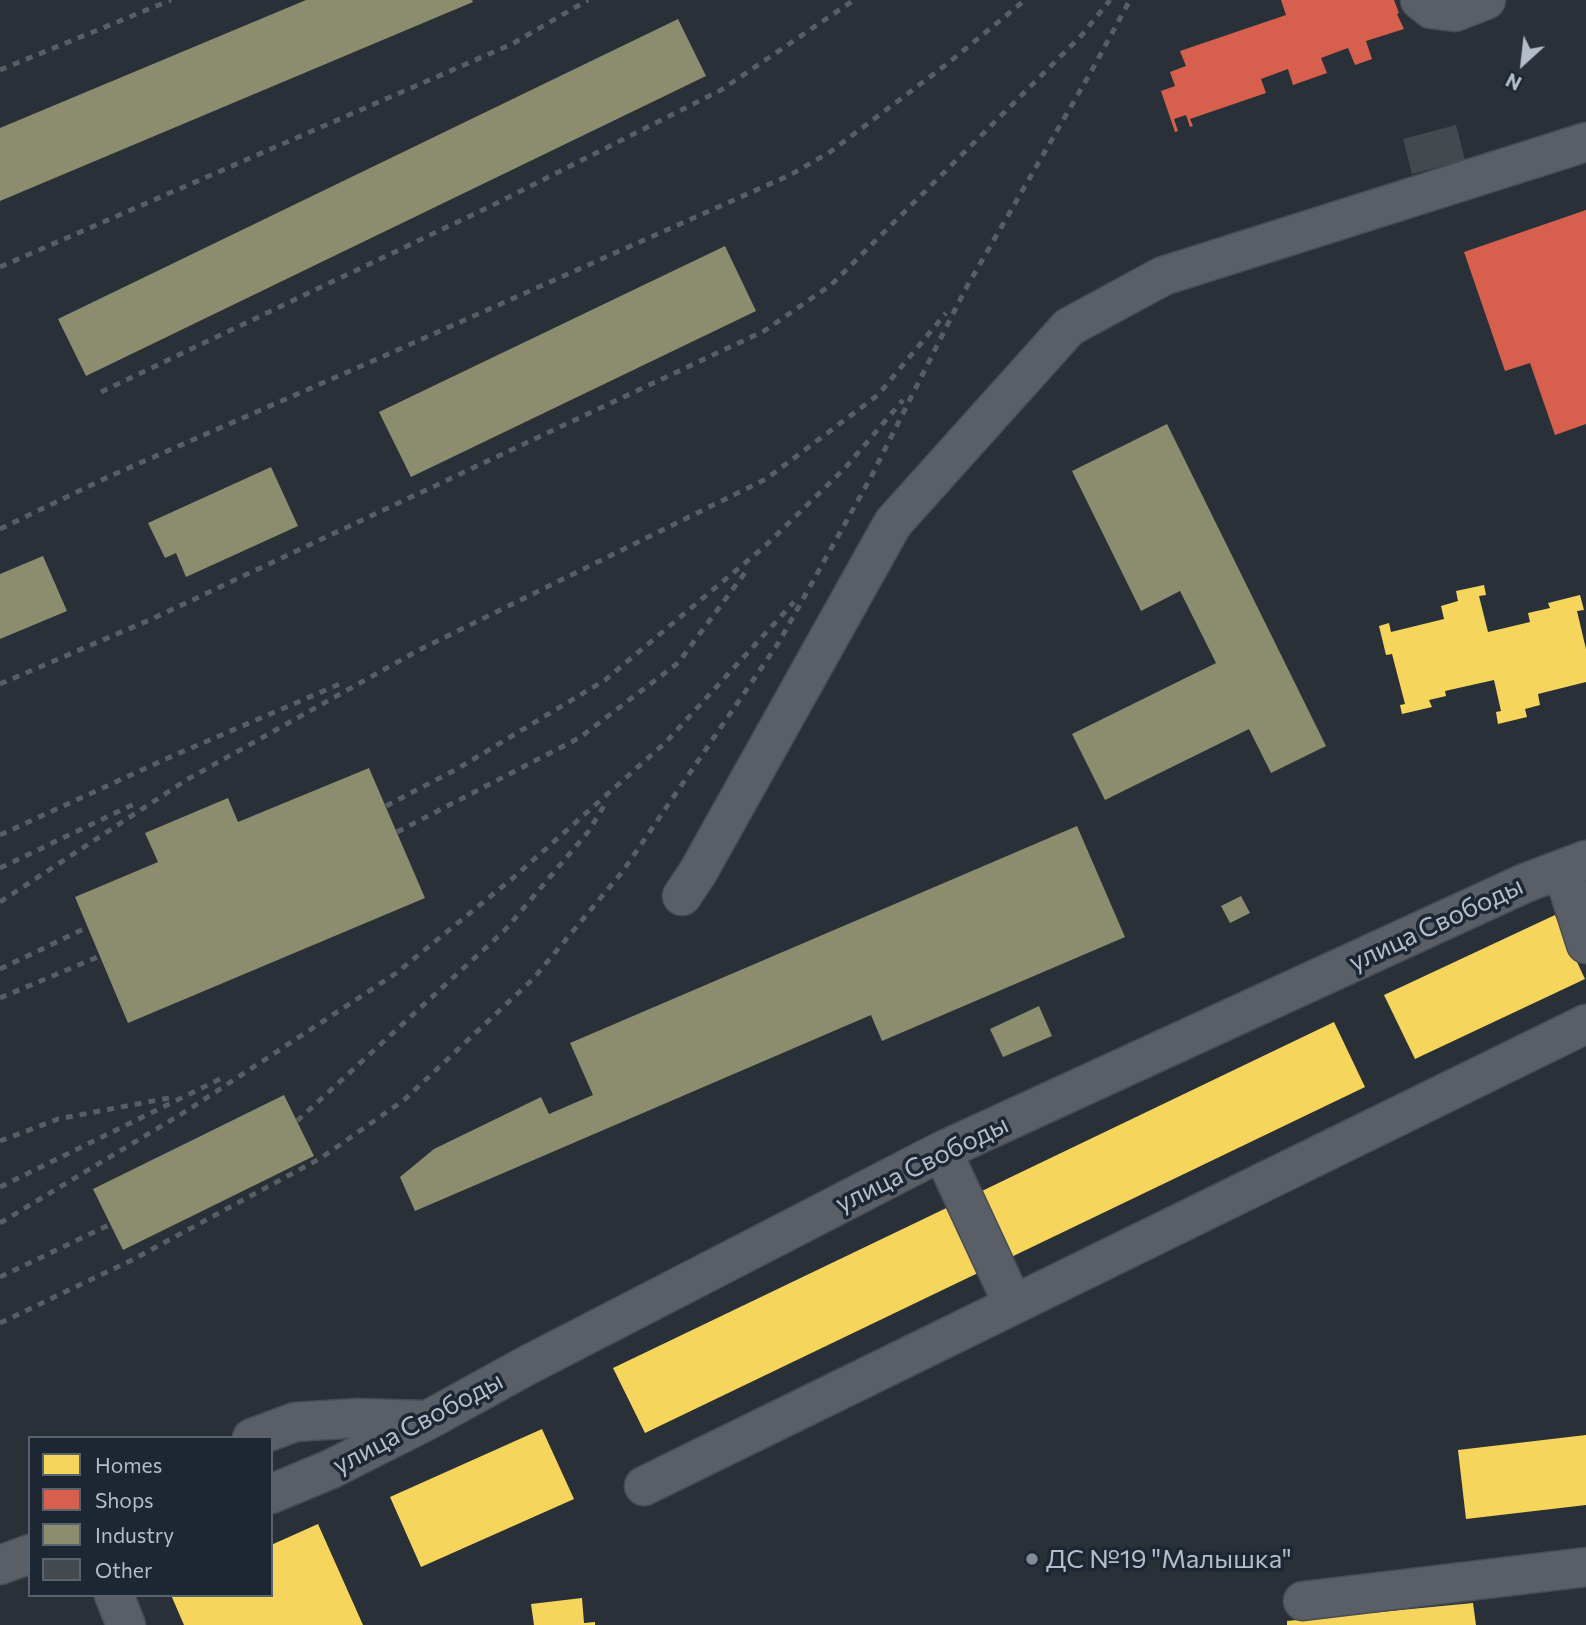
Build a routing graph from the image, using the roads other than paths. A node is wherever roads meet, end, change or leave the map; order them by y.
1 (1420, 0) edge
2 (1486, 0) edge
3 (1586, 142) edge
4 (1574, 865) edge
5 (682, 896) dead end
6 (1586, 944) edge
7 (1586, 1024) edge
8 (942, 1151) junction
9 (1013, 1304) junction
10 (428, 1420) junction
11 (257, 1436) edge
12 (644, 1486) dead end
13 (273, 1493) edge
14 (28, 1555) edge
15 (0, 1565) edge
16 (1586, 1567) edge
17 (115, 1597) edge
18 (1303, 1601) dead end
19 (126, 1625) edge

1 - 2 street
3 - 5 street
4 - 6 street
4 - 8 street, улица Свободы
7 - 9 street
8 - 9 street
8 - 10 street, улица Свободы
9 - 12 street
10 - 11 street
10 - 13 street, улица Свободы
14 - 15 street
16 - 18 street
17 - 19 street

